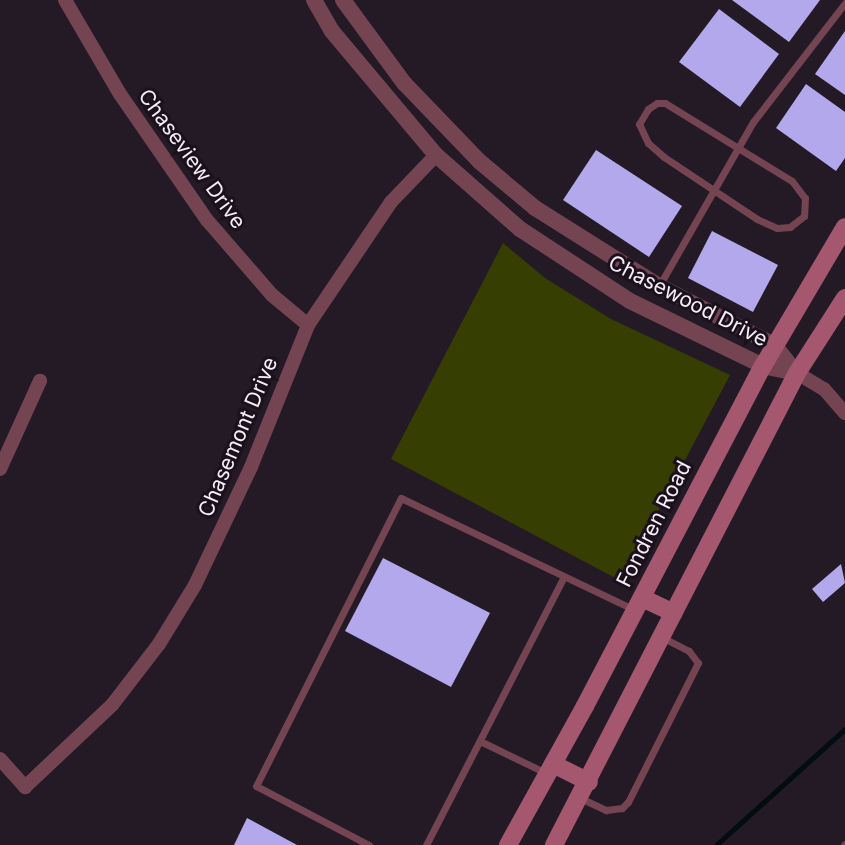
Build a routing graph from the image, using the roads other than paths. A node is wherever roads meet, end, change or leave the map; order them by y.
1 (65, 0) edge
2 (314, 0) edge
3 (344, 0) edge
4 (845, 3) edge
5 (404, 83) junction
6 (386, 97) junction
7 (739, 147) junction
8 (436, 155) junction
9 (713, 189) junction
10 (845, 227) edge
11 (595, 249) junction
12 (580, 270) junction
13 (659, 286) junction
14 (845, 298) edge
15 (308, 325) junction
16 (774, 345) junction
17 (763, 366) junction
18 (798, 373) junction
19 (40, 381) dead end
20 (845, 413) edge
21 (0, 469) edge
22 (564, 576) junction
23 (639, 604) junction
24 (674, 613) junction
25 (662, 637) junction
26 (480, 741) junction
27 (0, 759) edge
28 (551, 769) junction
29 (584, 790) junction
30 (369, 845) edge
31 (426, 845) edge
32 (508, 845) edge
33 (554, 845) edge

1 - 15 street, Chaseview Drive
2 - 6 street, Chasewood Drive
3 - 5 street, Chasewood Drive
4 - 7 lane
5 - 6 street
5 - 11 street, Chasewood Drive
6 - 8 street, Chasewood Drive
7 - 9 lane
7 - 9 lane
7 - 9 lane
8 - 12 street, Chasewood Drive
8 - 15 street, Chasemont Drive
9 - 13 lane
10 - 16 main road, Fondren Road
11 - 12 street
11 - 13 street, Chasewood Drive
12 - 17 street, Chasewood Drive
13 - 16 street, Chasewood Drive
14 - 18 main road
15 - 27 street, Chasemont Drive
16 - 17 main road, Fondren Road
16 - 18 street, Chasewood Drive
17 - 18 street, Chasewood Drive
17 - 23 main road, Fondren Road
18 - 20 street, Chasewood Drive
18 - 24 main road
19 - 21 street
22 - 23 lane
22 - 26 lane
22 - 30 lane
23 - 24 main road
23 - 28 main road, Fondren Road
24 - 25 main road
25 - 29 main road
25 - 29 lane
26 - 28 lane
26 - 31 lane
28 - 29 main road
28 - 32 main road, Fondren Road
29 - 33 main road

